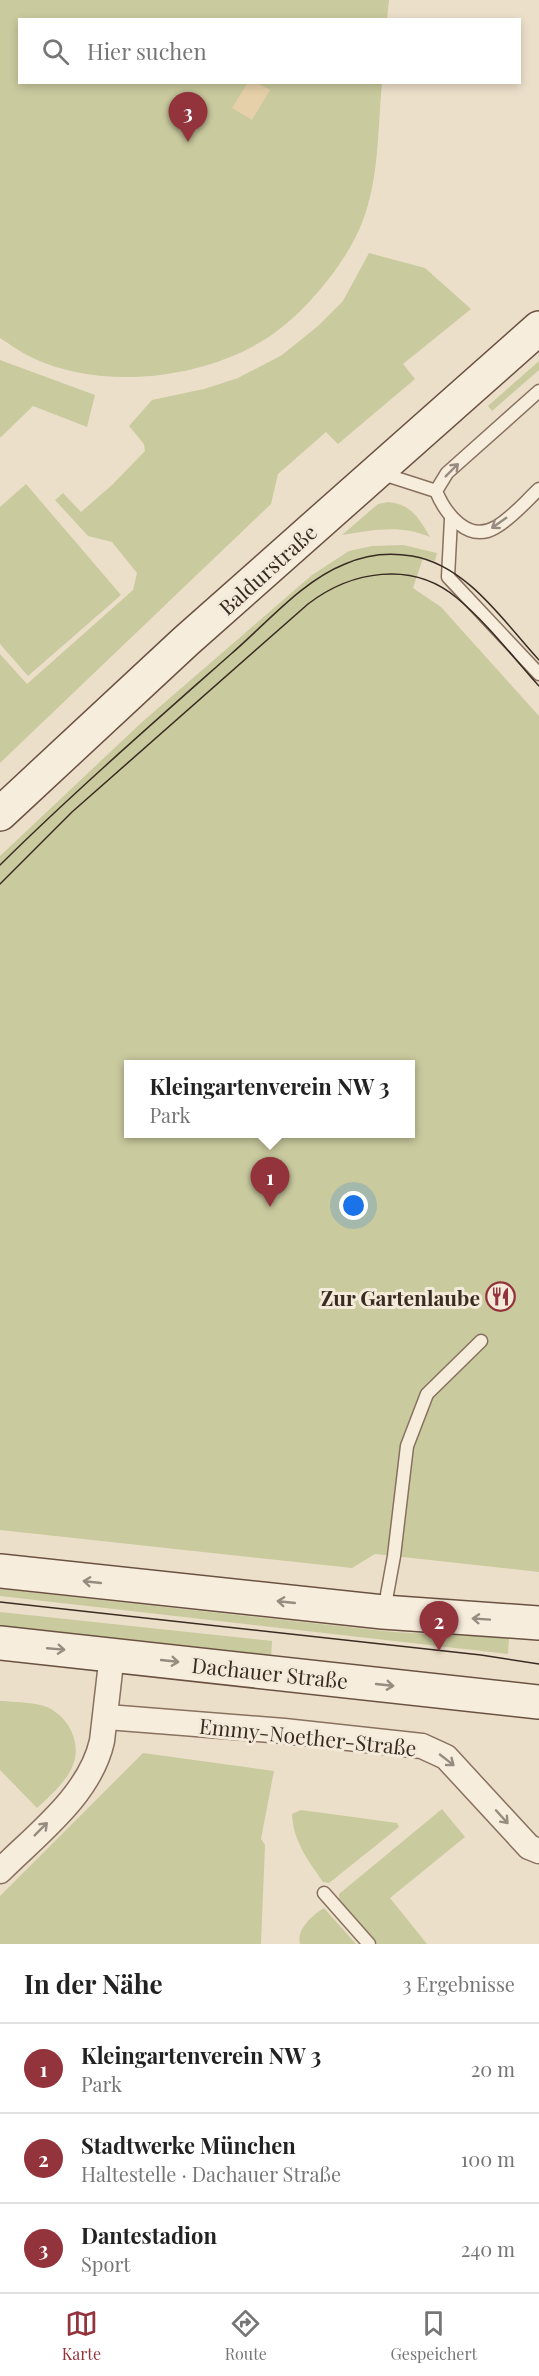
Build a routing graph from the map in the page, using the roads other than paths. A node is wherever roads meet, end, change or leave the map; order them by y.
1 (539, 328) edge
2 (539, 391) edge
3 (376, 471) junction
4 (539, 489) edge
5 (436, 490) junction
6 (451, 519) junction
7 (539, 674) edge
8 (0, 814) edge
9 (481, 1341) dead end
10 (0, 1571) edge
11 (383, 1612) junction
12 (539, 1623) edge
13 (0, 1643) edge
14 (112, 1654) junction
15 (539, 1702) edge
16 (107, 1717) junction
17 (539, 1851) edge
18 (0, 1871) edge
19 (324, 1893) dead end
20 (369, 1944) edge

1 - 3 main road, Baldurstraße
5 -> 2 lane
3 - 5 lane
3 - 8 main road, Baldurstraße
4 -> 6 lane
5 - 6 lane
6 - 7 lane
9 - 11 lane
11 -> 10 main road
12 -> 11 main road
13 -> 14 main road, Dachauer Straße
14 -> 15 main road, Dachauer Straße
14 - 16 street
16 -> 17 street, Emmy-Noether-Straße
18 -> 16 street
19 - 20 lane

